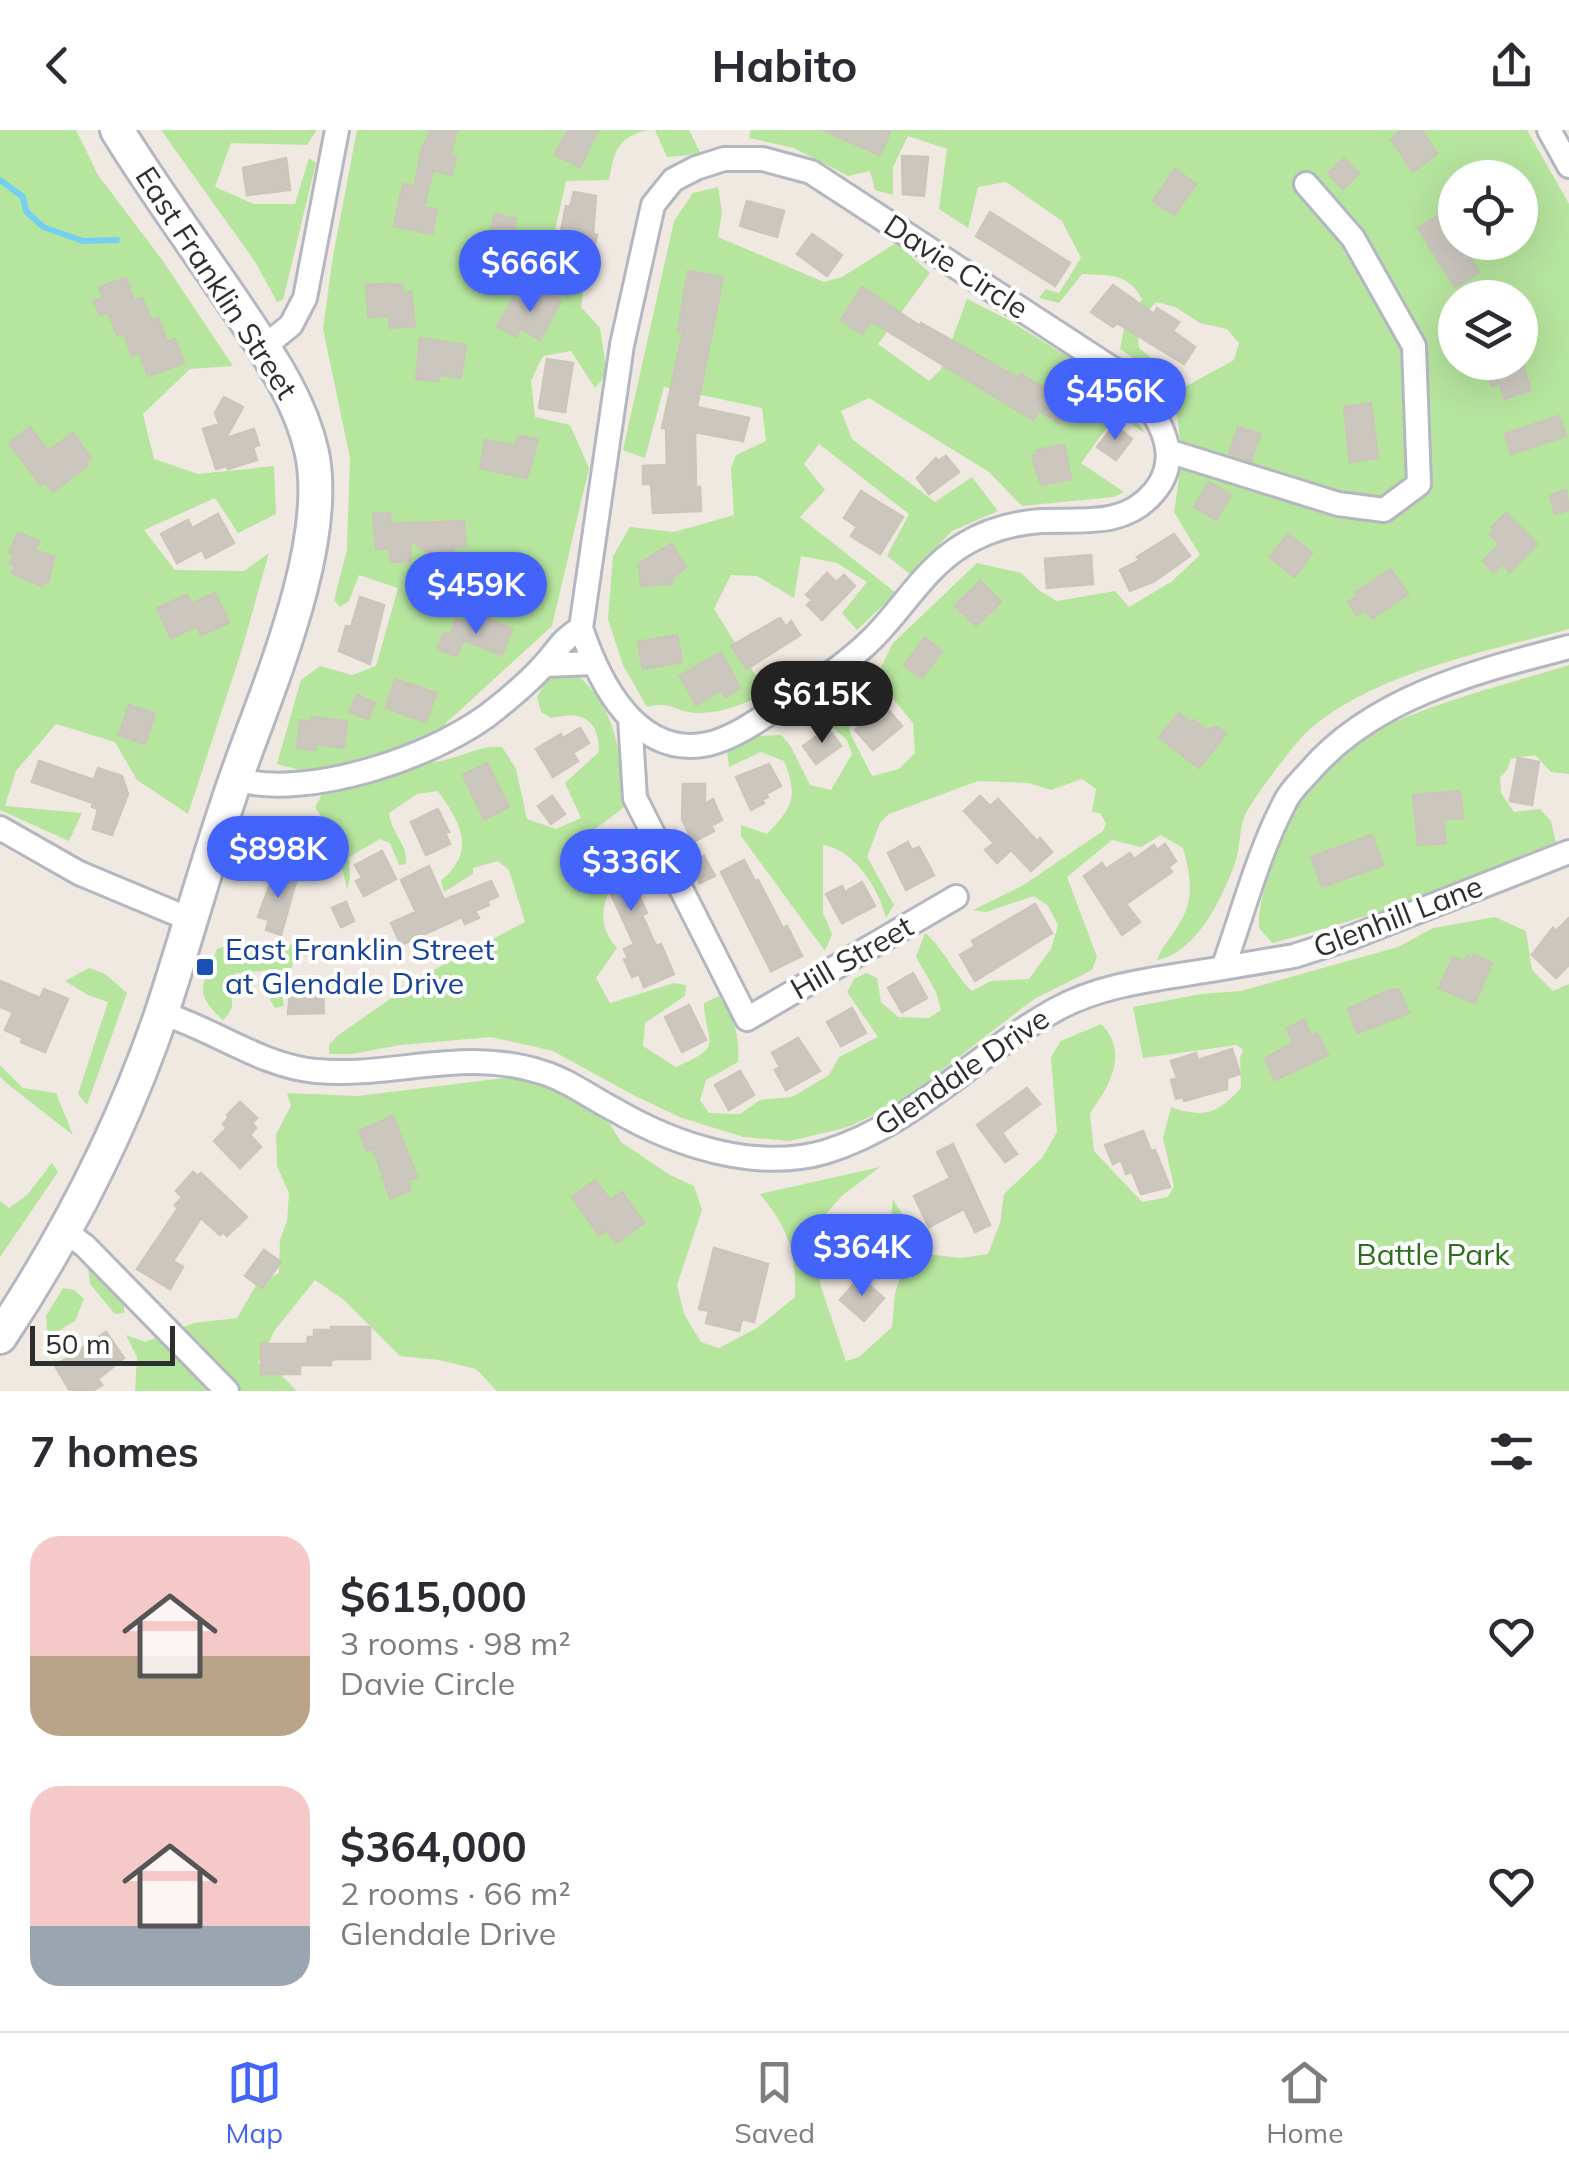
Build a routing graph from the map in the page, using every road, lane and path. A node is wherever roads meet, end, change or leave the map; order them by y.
1 (117, 130) edge
2 (338, 130) edge
3 (1549, 130) edge
4 (1569, 166) edge
5 (1306, 184) dead end
6 (264, 347) junction
7 (1168, 451) junction
8 (580, 628) junction
9 (1569, 647) edge
10 (593, 663) junction
11 (545, 664) junction
12 (630, 718) junction
13 (236, 779) junction
14 (0, 828) edge
15 (1569, 852) edge
16 (956, 897) dead end
17 (190, 919) junction
18 (1223, 968) junction
19 (161, 1013) junction
20 (65, 1231) junction
21 (0, 1337) edge
22 (228, 1391) edge

1 - 6 main road, East Franklin Street
2 - 6 street
3 - 4 street
5 - 7 street
6 - 13 main road, East Franklin Street
7 - 8 street, Davie Circle
7 - 12 street, Davie Circle
8 - 10 street, Davie Circle
8 - 11 street
9 - 18 street
10 - 11 street
10 - 12 street, Davie Circle
11 - 13 street
12 - 16 street, Hill Street
13 - 17 main road, East Franklin Street
14 - 17 street
15 - 18 street, Glenhill Lane
17 - 19 main road, East Franklin Street
18 - 19 street, Glendale Drive
19 - 20 main road, East Franklin Street
20 - 21 main road, East Franklin Street
20 - 22 street

